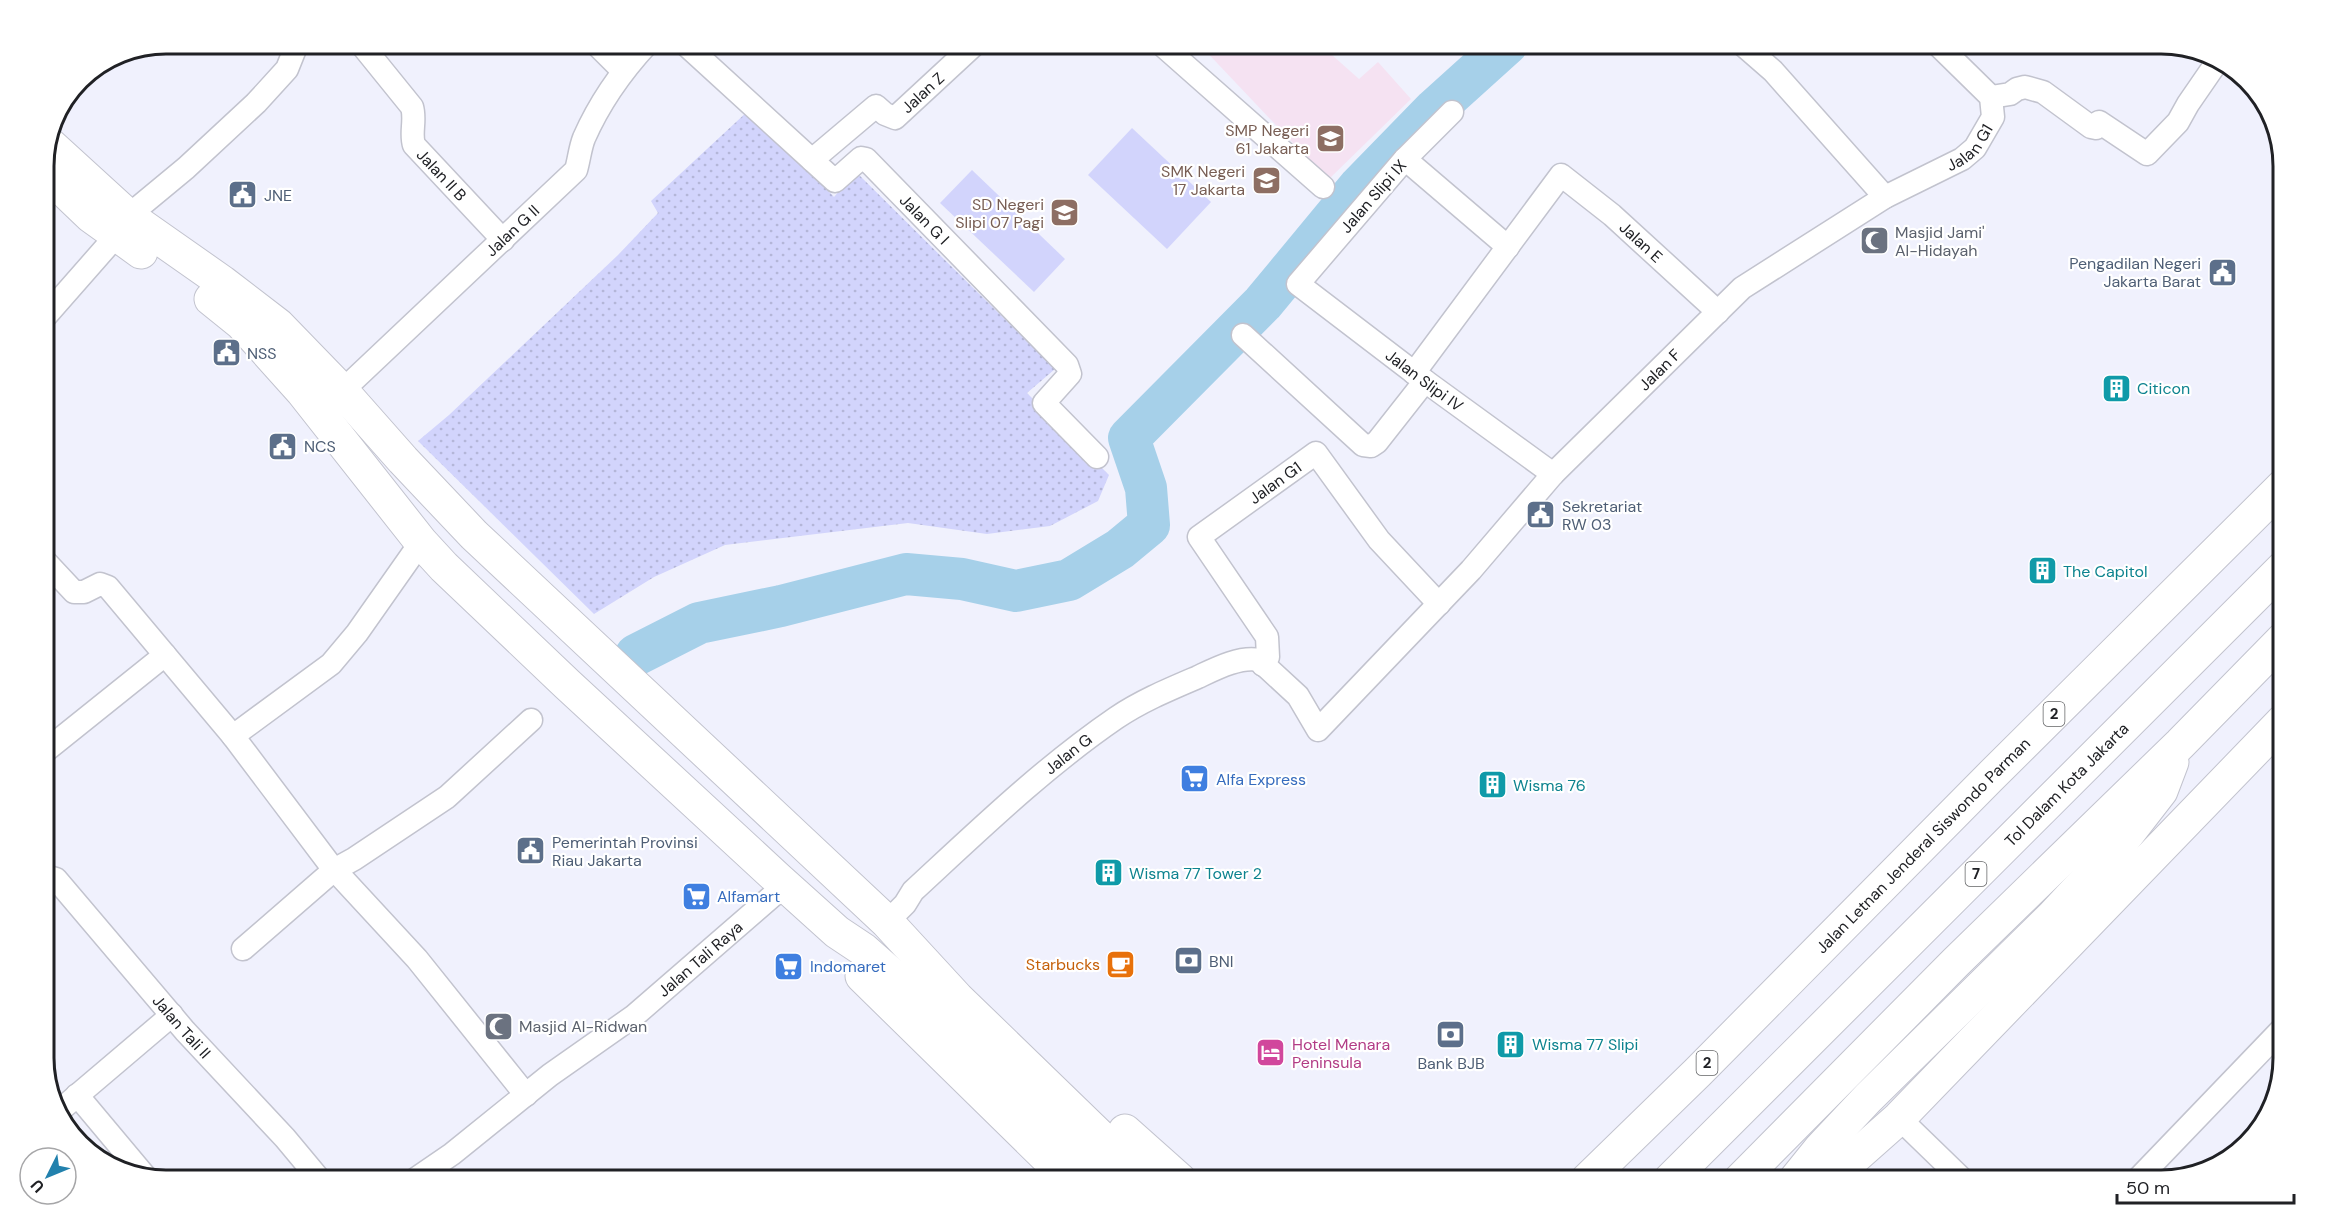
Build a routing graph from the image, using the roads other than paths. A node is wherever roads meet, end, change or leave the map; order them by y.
1 (293, 54) edge
2 (369, 54) edge
3 (606, 54) edge
4 (638, 54) edge
5 (696, 54) edge
6 (964, 54) edge
7 (1172, 54) edge
8 (1753, 54) edge
9 (1947, 54) edge
10 (2214, 68) edge
11 (623, 71) junction
12 (1991, 97) junction
13 (1452, 111) dead end
14 (55, 151) edge
15 (1404, 159) junction
16 (812, 160) junction
17 (54, 181) edge
18 (1323, 187) dead end
19 (1885, 197) junction
20 (122, 226) junction
21 (503, 240) junction
22 (1508, 248) junction
23 (1298, 284) joint
24 (54, 306) edge
25 (1718, 312) junction
26 (1243, 335) dead end
27 (1420, 377) junction
28 (342, 391) junction
29 (1097, 457) dead end
30 (1553, 474) junction
31 (2273, 496) edge
32 (421, 542) junction
33 (54, 571) edge
34 (2273, 578) edge
35 (1439, 604) junction
36 (2273, 649) edge
37 (165, 655) junction
38 (1263, 665) junction
39 (531, 720) dead end
40 (2273, 731) edge
41 (232, 736) junction
42 (54, 744) edge
43 (2180, 744) junction
44 (334, 870) junction
45 (54, 878) edge
46 (785, 885) junction
47 (899, 922) junction
48 (837, 932) junction
49 (243, 949) dead end
50 (947, 1009) junction
51 (172, 1015) junction
52 (2273, 1038) edge
53 (77, 1095) junction
54 (526, 1095) junction
55 (65, 1106) edge
56 (1899, 1118) junction
57 (136, 1166) edge
58 (312, 1170) edge
59 (435, 1170) edge
60 (1060, 1170) edge
61 (1098, 1170) edge
62 (1133, 1170) edge
63 (1169, 1170) edge
64 (1597, 1170) edge
65 (1680, 1170) edge
66 (1750, 1170) edge
67 (1803, 1170) edge
68 (1840, 1170) edge
69 (1953, 1170) edge
70 (2148, 1170) edge

1 - 20 street
2 - 21 street, Jalan II B
3 - 11 street
4 - 11 street, Jalan G II
5 - 16 street, Jalan G I
6 - 16 street, Jalan Z
7 - 18 street
8 - 19 street
9 - 12 street, Jalan G1
10 - 12 street
11 - 21 street, Jalan G II
12 - 19 street, Jalan G1
13 - 15 street, Jalan Slipi IX
14 - 20 main road
15 - 22 street
15 - 23 street, Jalan Slipi IX
16 - 29 street, Jalan G I
17 - 20 main road
19 - 25 street, Jalan F
20 - 24 street
20 - 28 main road
20 - 32 main road
21 - 28 street, Jalan G II
22 - 25 street, Jalan E
22 - 27 street
23 - 27 street, Jalan Slipi IV
25 - 30 street, Jalan F
26 - 27 street
27 - 30 street, Jalan Slipi IV
28 - 47 main road
30 - 35 street, Jalan F
31 - 64 main road, Jalan Letnan Jenderal Siswondo Parman / 2
32 - 41 street
32 - 46 main road
33 - 37 street
34 - 65 main road, Tol Dalam Kota Jakarta / 7
35 - 38 street, Jalan F
35 - 38 street, Jalan G1
36 - 43 main road
37 - 41 street
37 - 42 street
38 - 47 street, Jalan G
39 - 44 street
40 - 56 main road
41 - 44 street
43 - 66 main road
43 - 67 main road
44 - 49 street
44 - 54 street
45 - 51 street, Jalan Tali II
46 - 48 main road
46 - 54 street, Jalan Tali Raya
47 - 50 main road
47 - 63 main road
48 - 50 main road
48 - 60 main road
50 - 61 main road
50 - 62 main road
51 - 53 street
51 - 58 street, Jalan Tali II
52 - 70 street
53 - 55 street
53 - 57 street
54 - 59 street, Jalan Tali Raya
56 - 68 main road
56 - 69 street

